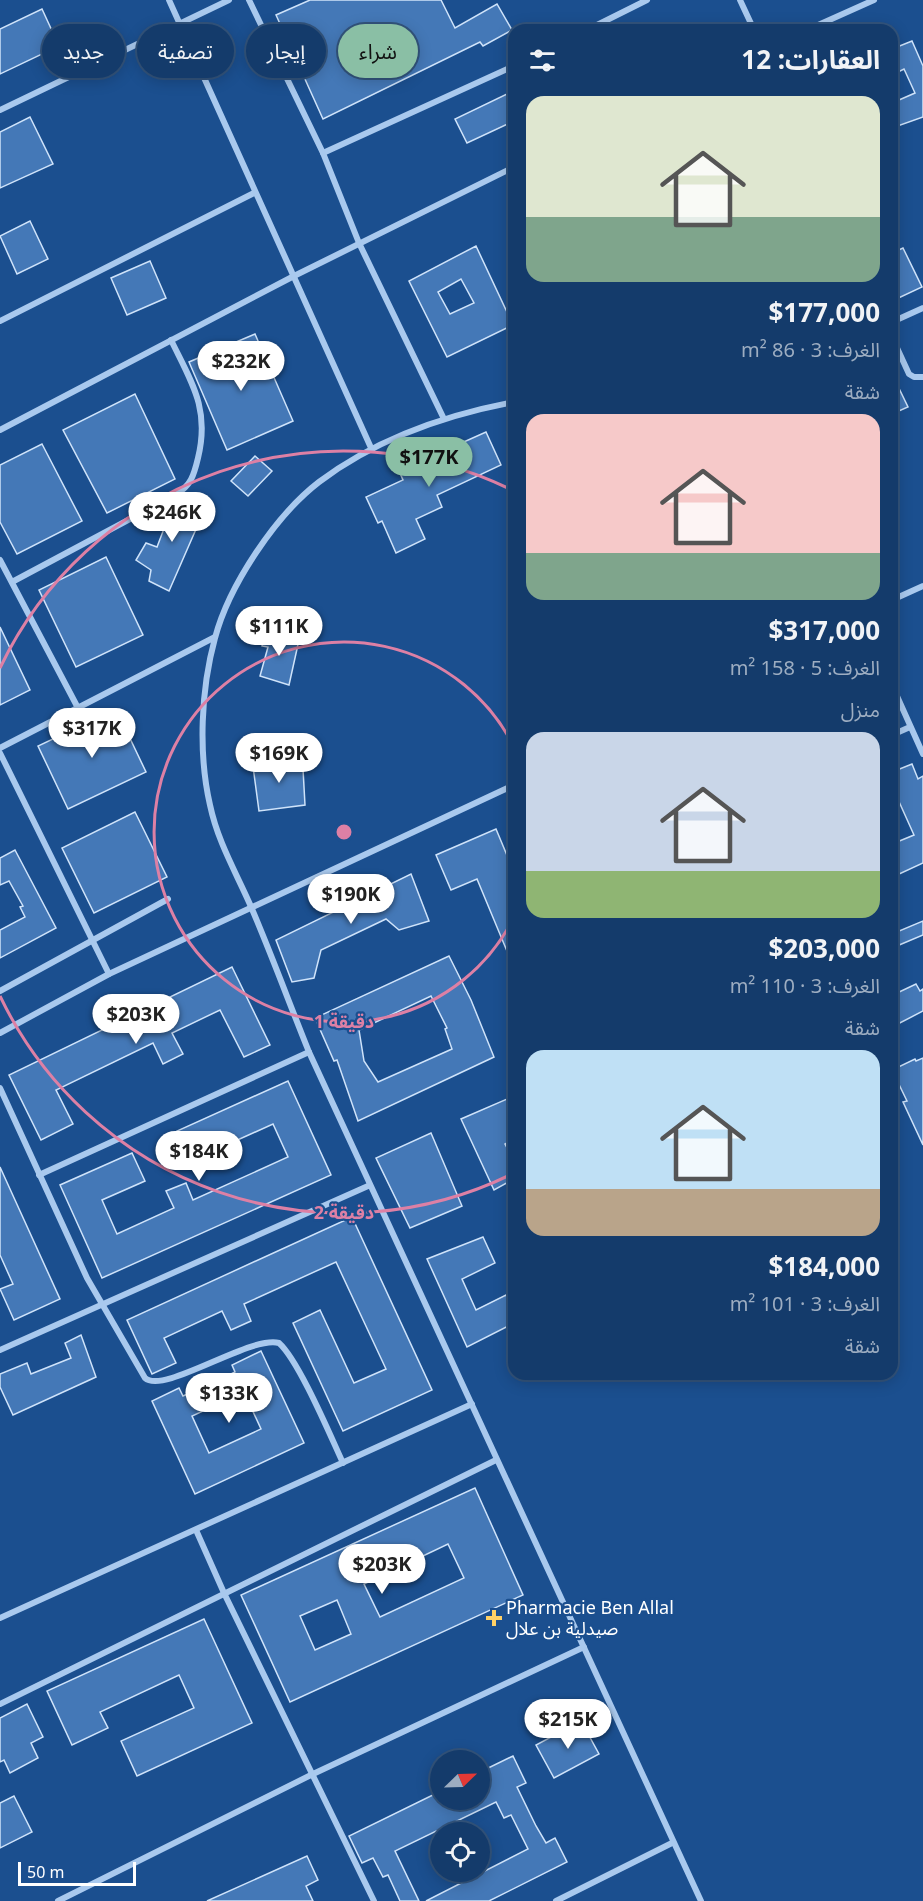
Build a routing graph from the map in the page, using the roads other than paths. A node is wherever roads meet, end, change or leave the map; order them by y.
1 (169, 0) edge
2 (230, 0) edge
3 (249, 0) edge
4 (647, 0) edge
5 (740, 0) edge
6 (873, 0) edge
7 (180, 24) joint
8 (599, 24) edge
9 (751, 24) edge
10 (820, 24) edge
11 (137, 45) edge
12 (508, 69) edge
13 (204, 78) edge
14 (0, 110) edge
15 (323, 153) junction
16 (508, 169) edge
17 (254, 193) junction
18 (359, 243) junction
19 (294, 276) junction
20 (923, 308) edge
21 (898, 319) edge
22 (0, 321) edge
23 (171, 340) junction
24 (898, 350) edge
25 (923, 377) edge
26 (508, 403) edge
27 (444, 419) junction
28 (0, 430) edge
29 (372, 450) junction
30 (0, 560) edge
31 (12, 582) junction
32 (923, 586) edge
33 (898, 597) edge
34 (215, 637) junction
35 (898, 699) edge
36 (78, 708) junction
37 (910, 727) junction
38 (898, 732) edge
39 (0, 748) edge
40 (0, 753) edge
41 (923, 754) edge
42 (508, 789) edge
43 (168, 899) dead end
44 (252, 908) junction
45 (94, 940) junction
46 (110, 974) junction
47 (0, 991) edge
48 (0, 1033) edge
49 (309, 1052) junction
50 (0, 1088) edge
51 (39, 1175) junction
52 (368, 1185) junction
53 (104, 1304) junction
54 (0, 1350) edge
55 (472, 1404) junction
56 (495, 1460) junction
57 (343, 1463) junction
58 (196, 1530) junction
59 (224, 1593) junction
60 (0, 1618) edge
61 (584, 1647) junction
62 (0, 1704) edge
63 (313, 1774) junction
64 (672, 1843) junction
65 (58, 1901) edge
66 (374, 1901) edge
67 (556, 1901) edge
68 (701, 1901) edge

1 - 7 street
2 - 7 street
3 - 15 street
4 - 8 street
5 - 9 street
6 - 10 street
11 - 14 street
12 - 15 street
13 - 17 street
15 - 18 street
16 - 18 street
17 - 19 street
17 - 22 street
18 - 19 street
18 - 27 street
19 - 23 street
19 - 29 street
20 - 21 street
23 - 28 street
23 - 31 street
24 - 25 street
26 - 27 street
27 - 29 street
29 - 34 street
30 - 31 street
31 - 36 street
32 - 33 street
34 - 36 street
34 - 44 street
35 - 37 street
36 - 39 street
37 - 38 street
37 - 41 street
40 - 45 street
42 - 44 street
43 - 45 street
44 - 46 street
44 - 49 street
45 - 46 street
45 - 47 street
46 - 48 street
49 - 51 street
49 - 52 street
50 - 51 street
51 - 53 street
52 - 53 street
52 - 55 street
53 - 54 street
53 - 57 street
55 - 56 street
55 - 57 street
56 - 59 street
56 - 61 street
57 - 58 street
58 - 59 street
58 - 60 street
59 - 62 street
59 - 63 street
61 - 63 street
61 - 64 street
63 - 65 street
63 - 66 street
64 - 67 street
64 - 68 street

